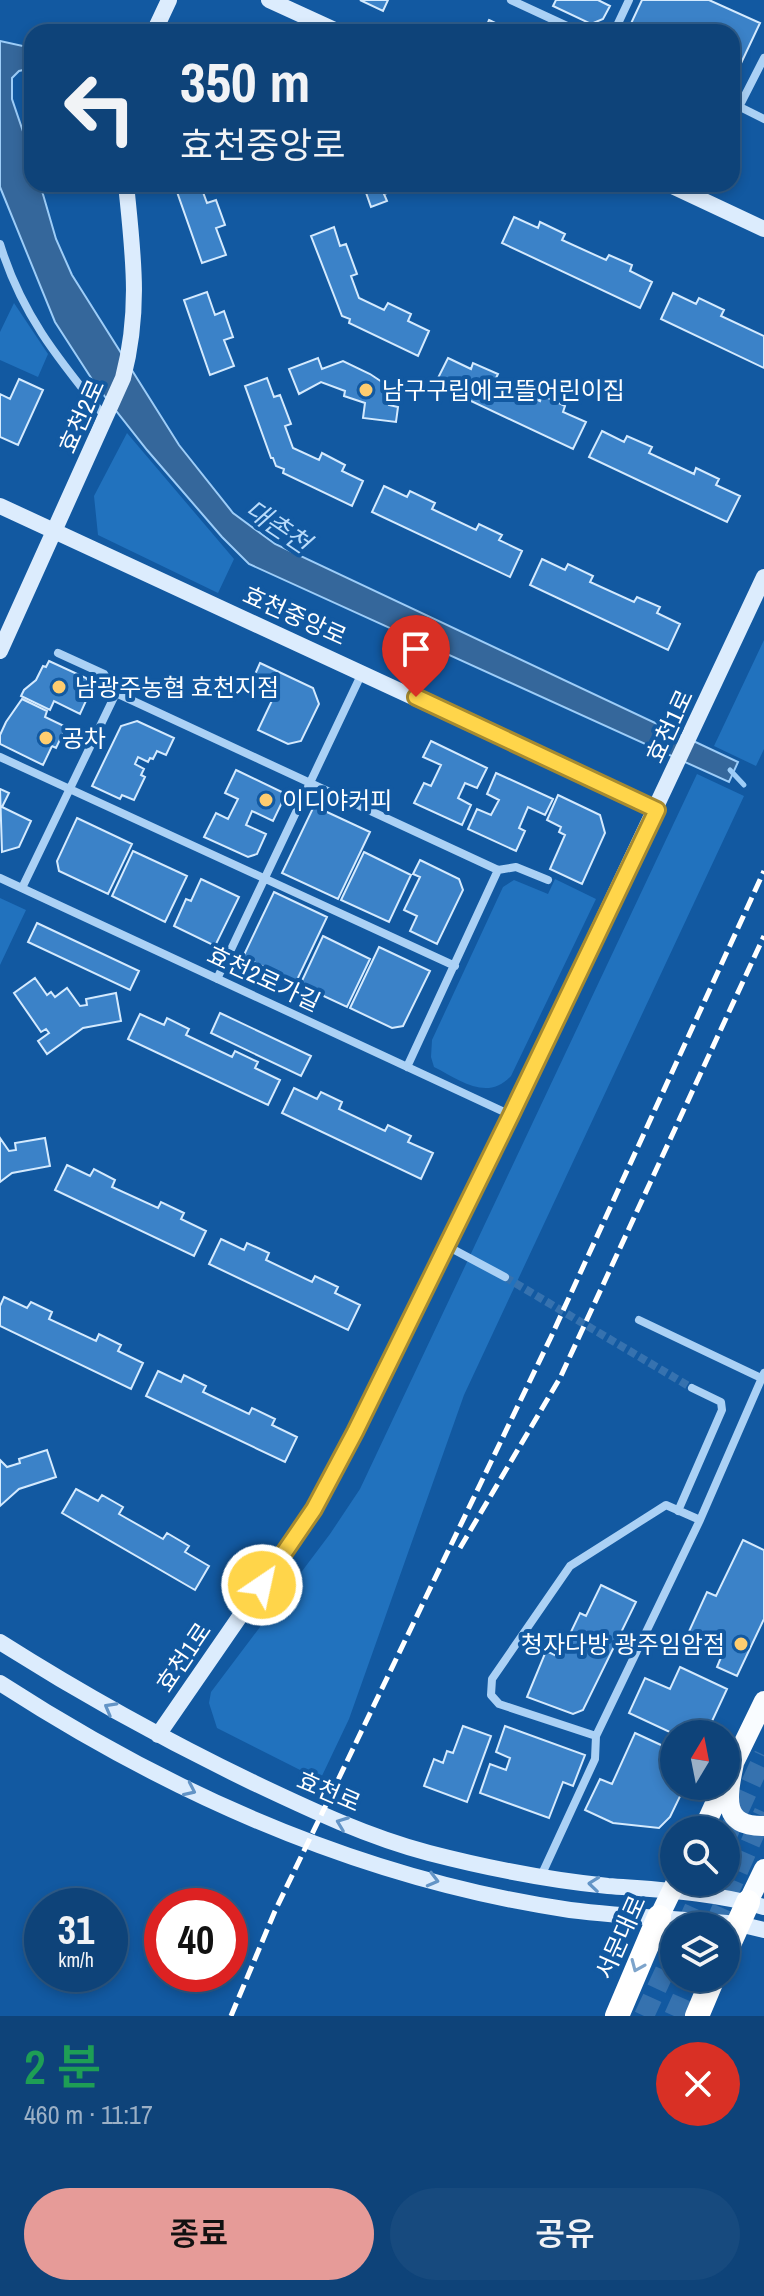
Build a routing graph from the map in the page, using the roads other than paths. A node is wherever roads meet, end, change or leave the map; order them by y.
1 (169, 0) edge
2 (269, 0) edge
3 (511, 0) edge
4 (629, 0) edge
5 (158, 24) edge
6 (322, 24) edge
7 (563, 24) edge
8 (618, 24) edge
9 (764, 58) edge
10 (740, 98) edge
11 (740, 107) edge
12 (764, 119) edge
13 (127, 192) edge
14 (685, 192) edge
15 (764, 229) edge
16 (0, 244) edge
17 (106, 418) junction
18 (0, 506) edge
19 (55, 532) junction
20 (764, 577) edge
21 (0, 651) edge
22 (58, 653) dead end
23 (363, 672) junction
24 (116, 693) junction
25 (0, 757) edge
26 (310, 783) junction
27 (69, 789) junction
28 (657, 810) junction
29 (498, 870) junction
30 (0, 878) edge
31 (264, 879) junction
32 (548, 880) dead end
33 (22, 888) junction
34 (455, 966) junction
35 (217, 979) junction
36 (407, 1067) junction
37 (511, 1115) junction
38 (447, 1246) junction
39 (505, 1277) tunnel mouth
40 (639, 1320) dead end
41 (763, 1377) edge
42 (692, 1388) tunnel mouth
43 (678, 1511) junction
44 (700, 1520) junction
45 (0, 1642) edge
46 (0, 1683) edge
47 (764, 1701) edge
48 (158, 1735) junction
49 (596, 1736) junction
50 (740, 1751) edge
51 (728, 1800) edge
52 (764, 1826) edge
53 (764, 1869) edge
54 (541, 1877) junction
55 (660, 1886) edge
56 (669, 1896) edge
57 (705, 1896) edge
58 (751, 1911) edge
59 (659, 1917) junction
60 (740, 1929) edge
61 (764, 1930) edge
62 (707, 1992) edge
63 (617, 2016) edge
64 (697, 2016) edge

1 - 5 street
2 - 6 street
3 - 7 street
4 - 8 street
9 - 10 street
11 - 12 street
13 - 17 street, 효천2로
14 - 15 street
16 - 17 street
17 - 19 street, 효천2로
18 - 19 street, 효천중앙로
19 - 21 street, 효천2로
19 - 23 street, 효천중앙로
20 - 28 street, 효천1로
22 - 24 street
23 - 26 street
23 - 28 street, 효천중앙로
24 - 26 street
24 - 27 street
25 - 27 street
26 - 29 street
26 - 31 street
27 - 31 street
27 - 33 street
28 - 37 street, 효천1로
29 - 32 street
29 - 34 street
30 - 33 street, 효천2로가길
31 - 34 street
31 - 35 street
33 - 35 street, 효천2로가길
34 - 36 street
35 - 36 street, 효천2로가길
36 - 37 street, 효천2로가길
37 - 38 street, 효천1로
38 - 39 street
38 - 48 street, 효천1로
40 - 41 street
41 - 44 street
42 - 43 street
43 - 44 street
43 - 49 street
44 - 49 street
48 -> 45 street, 효천로
46 -> 59 street
47 - 50 main road
54 -> 48 street, 효천로
49 - 54 street
51 - 52 main road
53 - 58 main road
55 -> 54 street, 효천로
56 - 59 main road, 서문대로
57 - 58 street, 효천로
58 - 59 street
58 - 60 highway
58 - 61 street
59 -> 63 highway, 서문대로
62 - 64 highway

